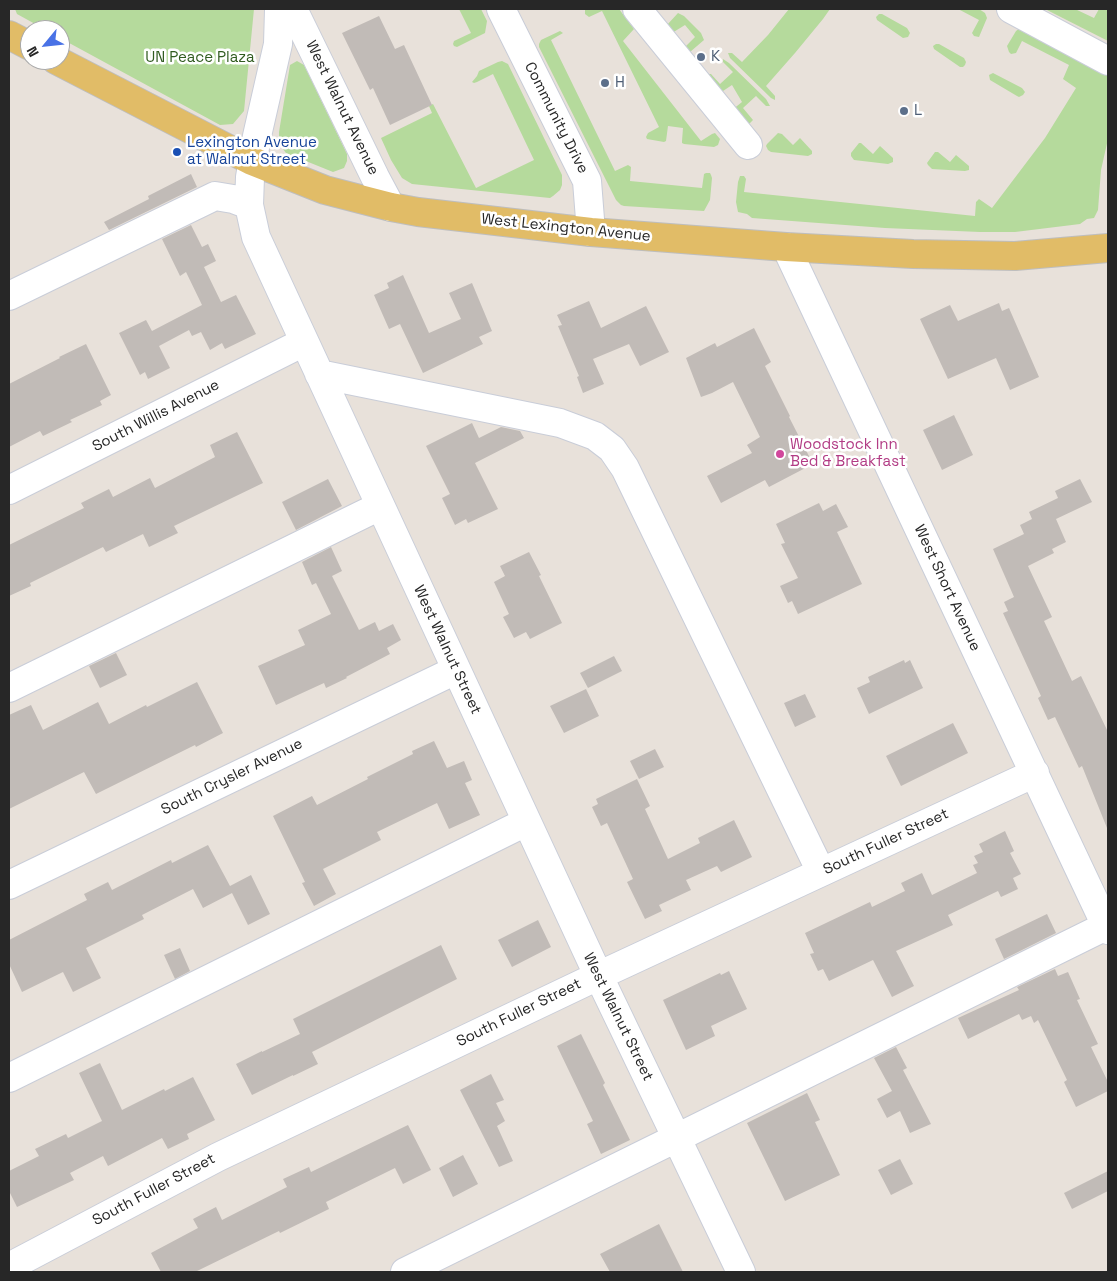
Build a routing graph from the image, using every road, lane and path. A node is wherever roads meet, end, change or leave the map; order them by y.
1 (280, 9) edge
2 (293, 9) edge
3 (501, 9) edge
4 (637, 9) edge
5 (1011, 9) edge
6 (1108, 61) edge
7 (70, 67) edge
8 (748, 145) dead end
9 (252, 161) junction
10 (249, 205) junction
11 (391, 207) junction
12 (590, 232) junction
13 (786, 247) junction
14 (1108, 248) edge
15 (9, 296) edge
16 (304, 342) junction
17 (319, 374) junction
18 (9, 490) edge
19 (380, 506) junction
20 (456, 670) junction
21 (9, 688) edge
22 (1035, 773) junction
23 (526, 822) junction
24 (821, 872) junction
25 (9, 885) edge
26 (1107, 928) edge
27 (598, 976) junction
28 (9, 1078) edge
29 (676, 1138) junction
30 (9, 1267) edge
31 (405, 1272) edge
32 (740, 1272) edge

1 - 9 street, West Walnut Street
2 - 11 street, West Walnut Avenue
3 - 12 street, Community Drive
4 - 8 street
5 - 6 street
7 - 9 main road, West Lexington Avenue
9 - 10 street, West Walnut Street
9 - 11 main road, West Lexington Avenue
10 - 15 street
10 - 16 street, West Walnut Street
11 - 12 main road, West Lexington Avenue
12 - 13 main road, West Lexington Avenue
13 - 14 main road, West Lexington Avenue
13 - 22 street, West Short Avenue
16 - 17 street, West Walnut Street
16 - 18 street, South Willis Avenue
17 - 19 street, West Walnut Street
17 - 24 street
19 - 20 street, West Walnut Street
19 - 21 street
20 - 23 street, West Walnut Street
20 - 25 street, South Crysler Avenue
22 - 24 street, South Fuller Street
22 - 26 street, West Short Avenue
23 - 27 street, West Walnut Street
23 - 28 street
24 - 27 street, South Fuller Street
26 - 29 street
27 - 29 street, West Walnut Street
27 - 30 street, South Fuller Street
29 - 31 street
29 - 32 street, West Walnut Street

